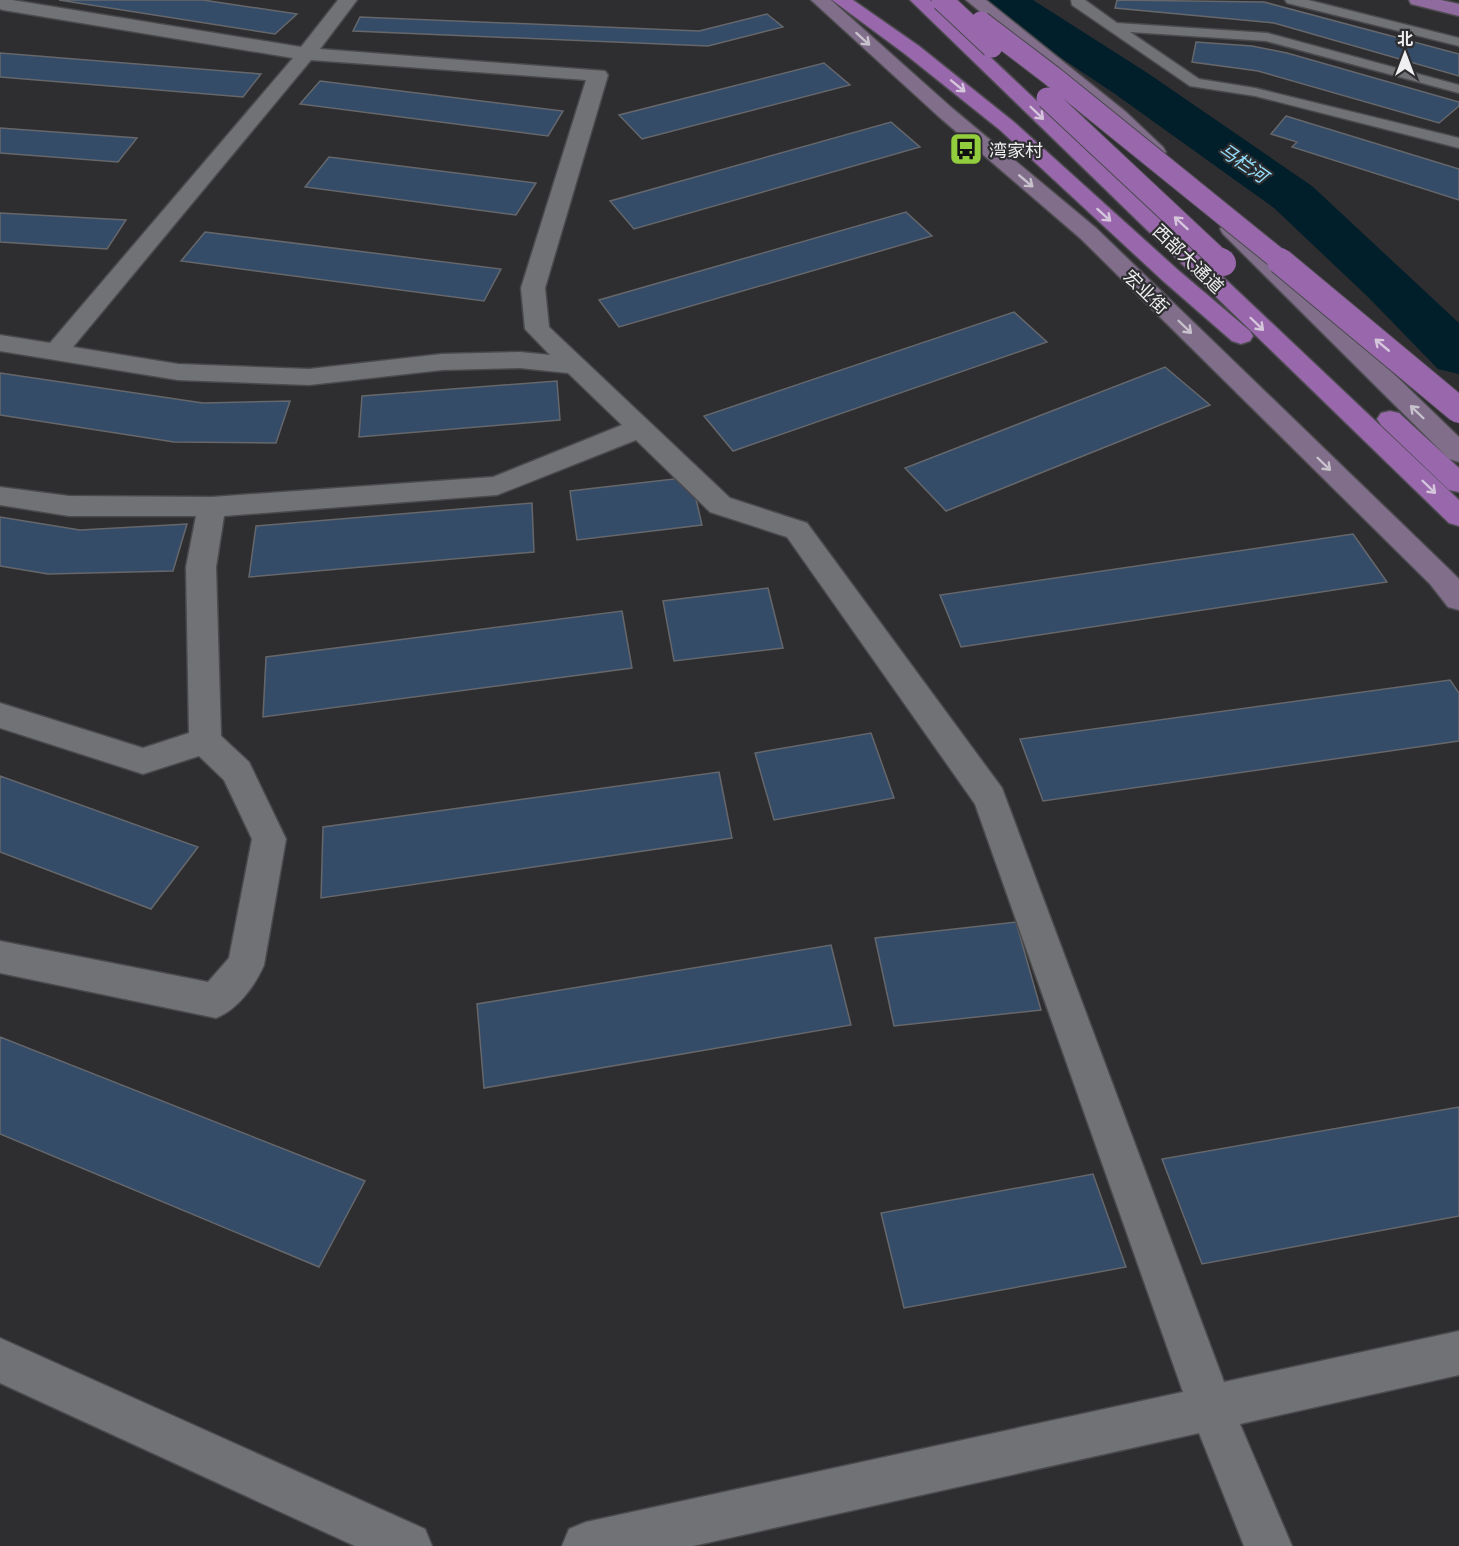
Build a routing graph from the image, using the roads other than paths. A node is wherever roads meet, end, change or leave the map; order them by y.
1 (3, 0) edge
2 (348, 0) edge
3 (820, 0) edge
4 (841, 0) edge
5 (921, 0) edge
6 (942, 0) edge
7 (975, 0) edge
8 (1078, 0) edge
9 (1292, 0) edge
10 (1418, 0) edge
11 (1459, 10) edge
12 (981, 22) junction
13 (1113, 27) junction
14 (1020, 37) junction
15 (1459, 42) edge
16 (306, 54) junction
17 (1459, 89) edge
18 (1459, 143) edge
19 (0, 344) edge
20 (56, 352) junction
21 (576, 366) junction
22 (1459, 410) edge
23 (1361, 423) junction
24 (640, 428) junction
25 (1459, 453) edge
26 (1459, 483) edge
27 (0, 496) edge
28 (212, 507) junction
29 (1459, 516) edge
30 (1459, 599) edge
31 (0, 715) edge
32 (205, 741) junction
33 (0, 957) edge
34 (1459, 1353) edge
35 (0, 1360) edge
36 (1211, 1408) junction
37 (408, 1546) edge
38 (586, 1546) edge
39 (1268, 1546) edge

1 - 16 street
2 - 16 street
3 -> 30 main road, 宏业街
4 -> 23 highway
5 - 12 main road, bridge
5 -> 23 highway, 西部大通道
26 -> 6 highway, 西部大通道, bridge
7 - 14 main road
8 - 13 lane
9 - 15 lane
10 - 11 main road
12 - 14 main road, bridge
22 -> 12 highway, bridge
13 - 17 lane
13 - 18 lane
25 -> 14 main road
16 - 20 street
16 - 21 street
19 - 20 street
20 - 21 street
21 - 24 street
23 -> 29 highway, 西部大通道
24 - 28 street
24 - 36 street
27 - 28 street
28 - 32 street
31 - 32 street
32 - 33 street
34 - 36 street
35 - 37 street
36 - 38 street
36 - 39 street

